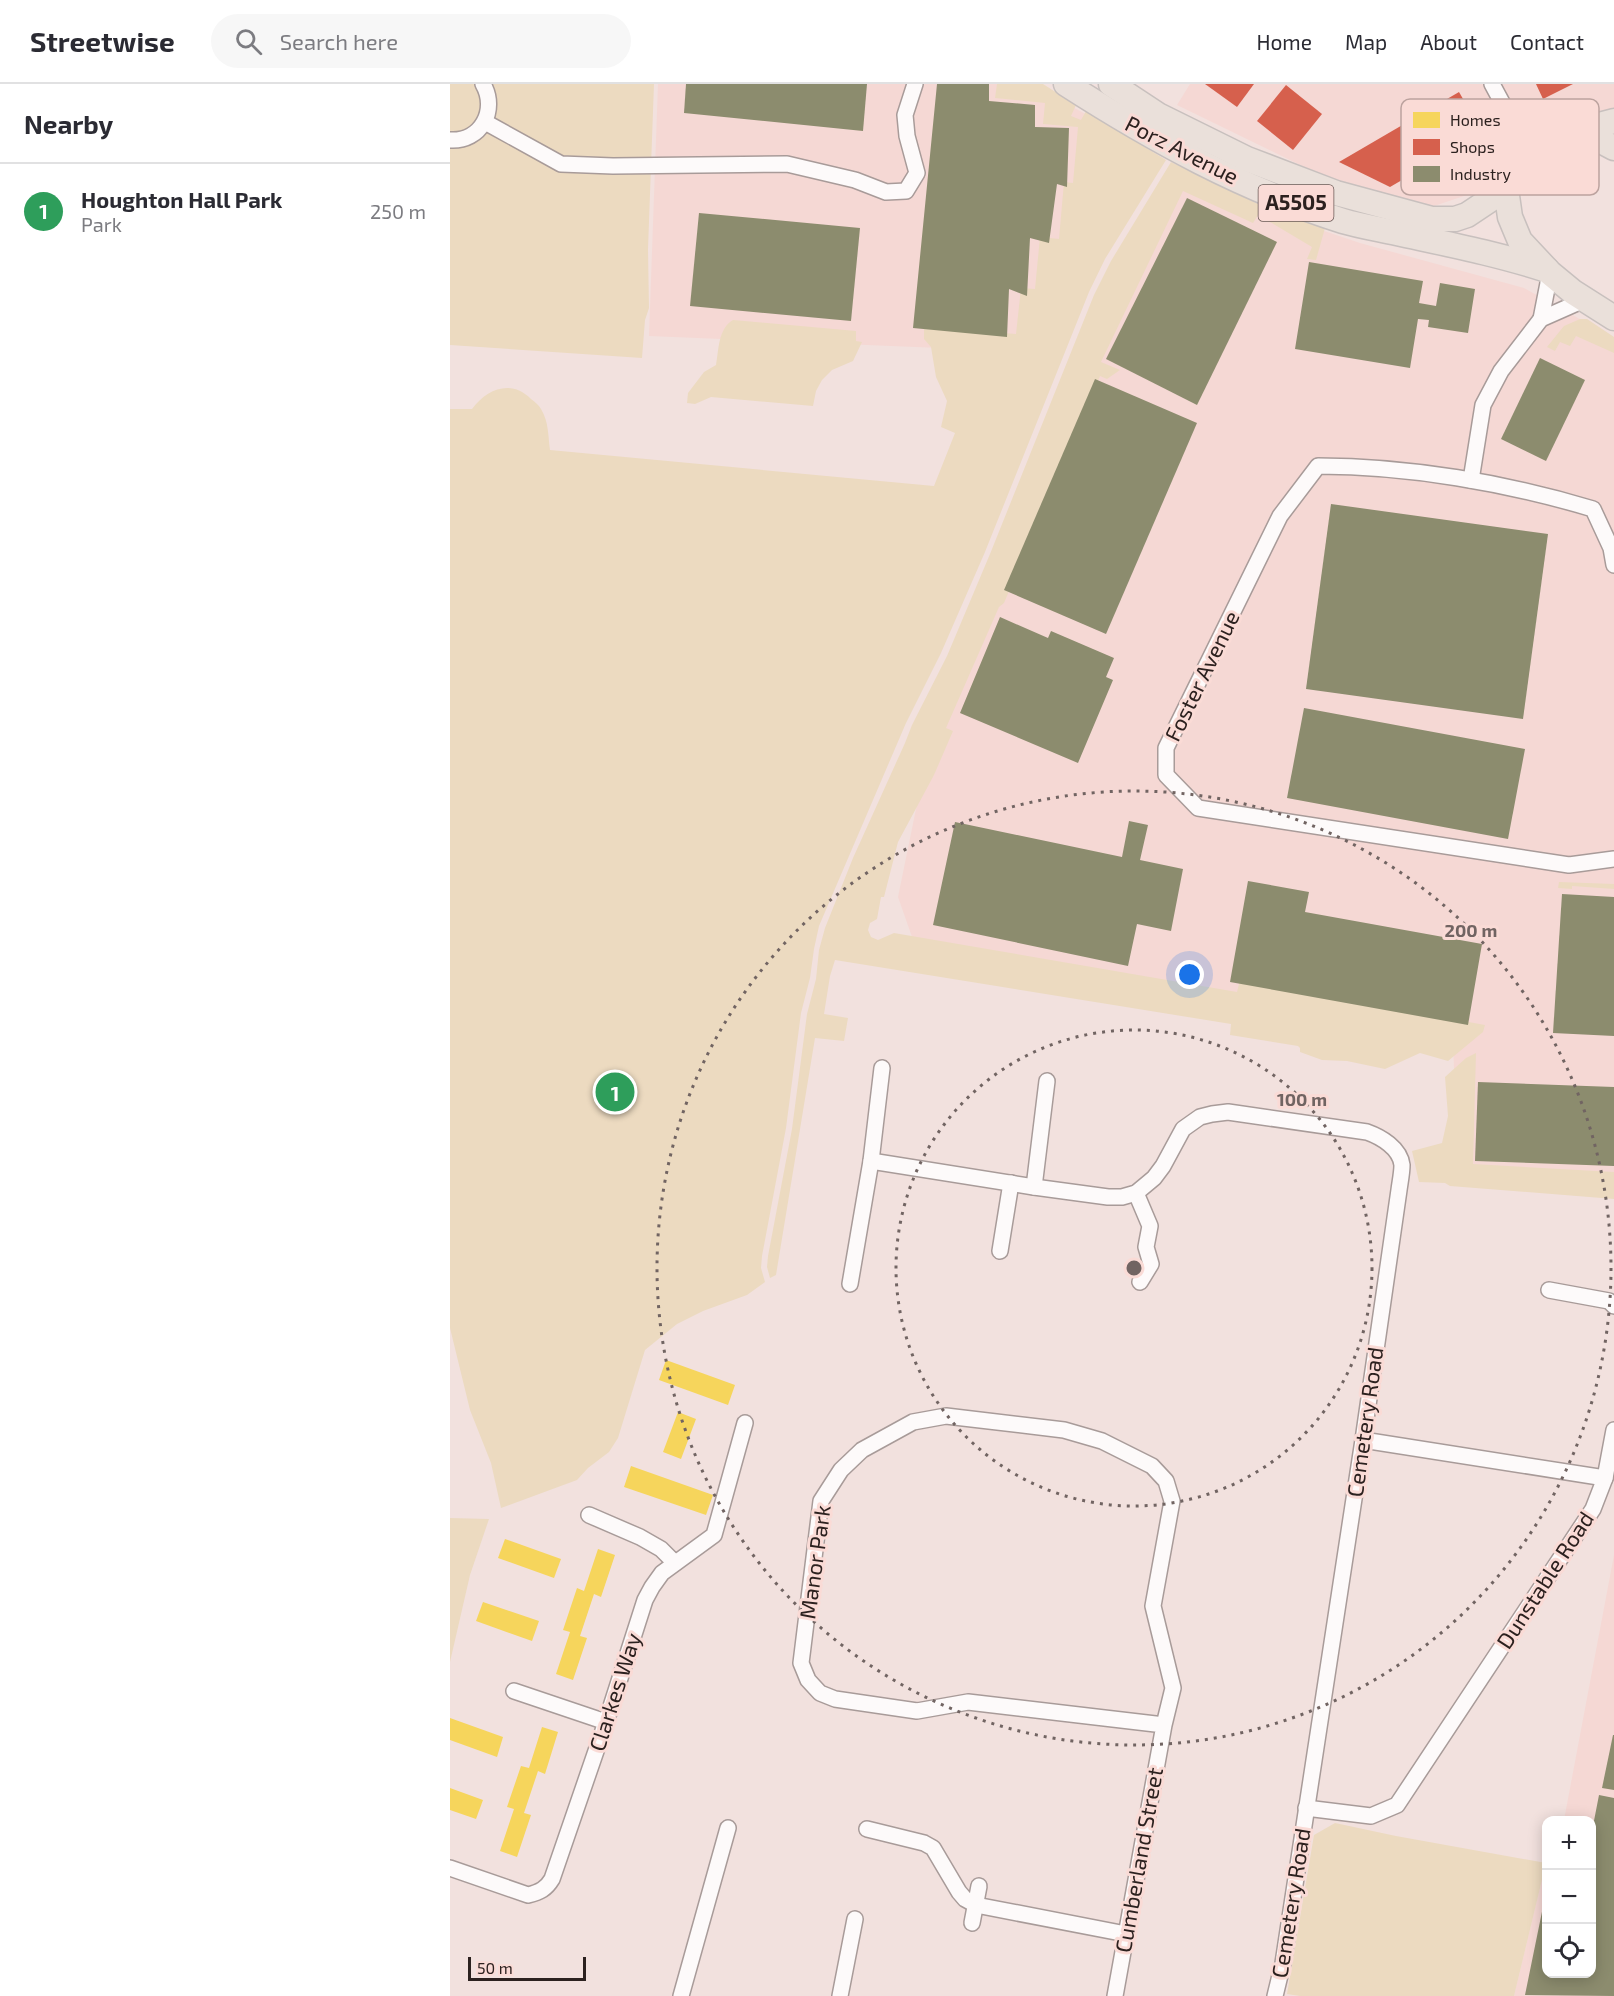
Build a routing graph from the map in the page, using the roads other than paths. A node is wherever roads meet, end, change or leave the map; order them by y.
1 (483, 84) edge
2 (915, 84) edge
3 (1066, 84) edge
4 (1111, 84) edge
5 (1492, 84) edge
6 (1500, 99) edge
7 (1614, 121) edge
8 (485, 122) junction
9 (1599, 125) edge
10 (450, 140) edge
11 (1599, 140) edge
12 (1614, 148) edge
13 (1497, 195) edge
14 (1507, 195) edge
15 (1549, 271) junction
16 (1584, 300) junction
17 (1614, 318) edge
18 (1541, 319) junction
19 (1471, 480) junction
20 (1614, 565) edge
21 (1614, 860) edge
22 (882, 1068) dead end
23 (1047, 1081) dead end
24 (871, 1161) junction
25 (1011, 1183) junction
26 (1034, 1187) junction
27 (1136, 1193) junction
28 (1000, 1251) dead end
29 (1140, 1281) dead end
30 (850, 1284) dead end
31 (1549, 1290) dead end
32 (1614, 1306) edge
33 (746, 1423) dead end
34 (1614, 1430) edge
35 (1363, 1440) junction
36 (1605, 1478) junction
37 (590, 1515) dead end
38 (675, 1563) junction
39 (514, 1691) dead end
40 (606, 1722) junction
41 (1164, 1725) junction
42 (1306, 1808) junction
43 (728, 1828) dead end
44 (867, 1829) dead end
45 (450, 1868) edge
46 (979, 1886) dead end
47 (976, 1905) junction
48 (855, 1919) dead end
49 (972, 1923) dead end
50 (1126, 1934) junction
51 (681, 1996) edge
52 (840, 1996) edge
53 (1115, 1996) edge
54 (1275, 1996) edge

1 - 8 street
2 - 8 street
3 - 15 main road, Porz Avenue / A5505
4 - 13 main road, Porz Avenue / A5505
5 - 6 street
7 - 9 main road
8 - 10 street
11 - 12 main road
14 - 15 main road, A5505
15 - 16 main road, A5505
15 - 18 street
16 - 17 main road, A5505
16 - 18 street
18 - 19 street
19 - 20 street, Foster Avenue
19 - 21 street, Foster Avenue
22 - 24 street
23 - 26 street
24 - 25 street
24 - 30 street
25 - 26 street
25 - 28 street
26 - 27 street
27 - 29 street
27 - 35 street, Cemetery Road
31 - 32 street
33 - 38 street, Clarkes Way
34 - 36 street
35 - 36 street, Dunstable Road
35 - 42 street, Cemetery Road
36 - 42 street, Dunstable Road
37 - 38 street
38 - 40 street, Clarkes Way
39 - 40 street
40 - 45 street, Clarkes Way
41 - 41 street, Manor Park
41 - 50 street, Cumberland Street
42 - 54 street, Cemetery Road
43 - 51 street
44 - 47 street
46 - 47 street
47 - 49 street
47 - 50 street
48 - 52 street
50 - 53 street, Cumberland Street

